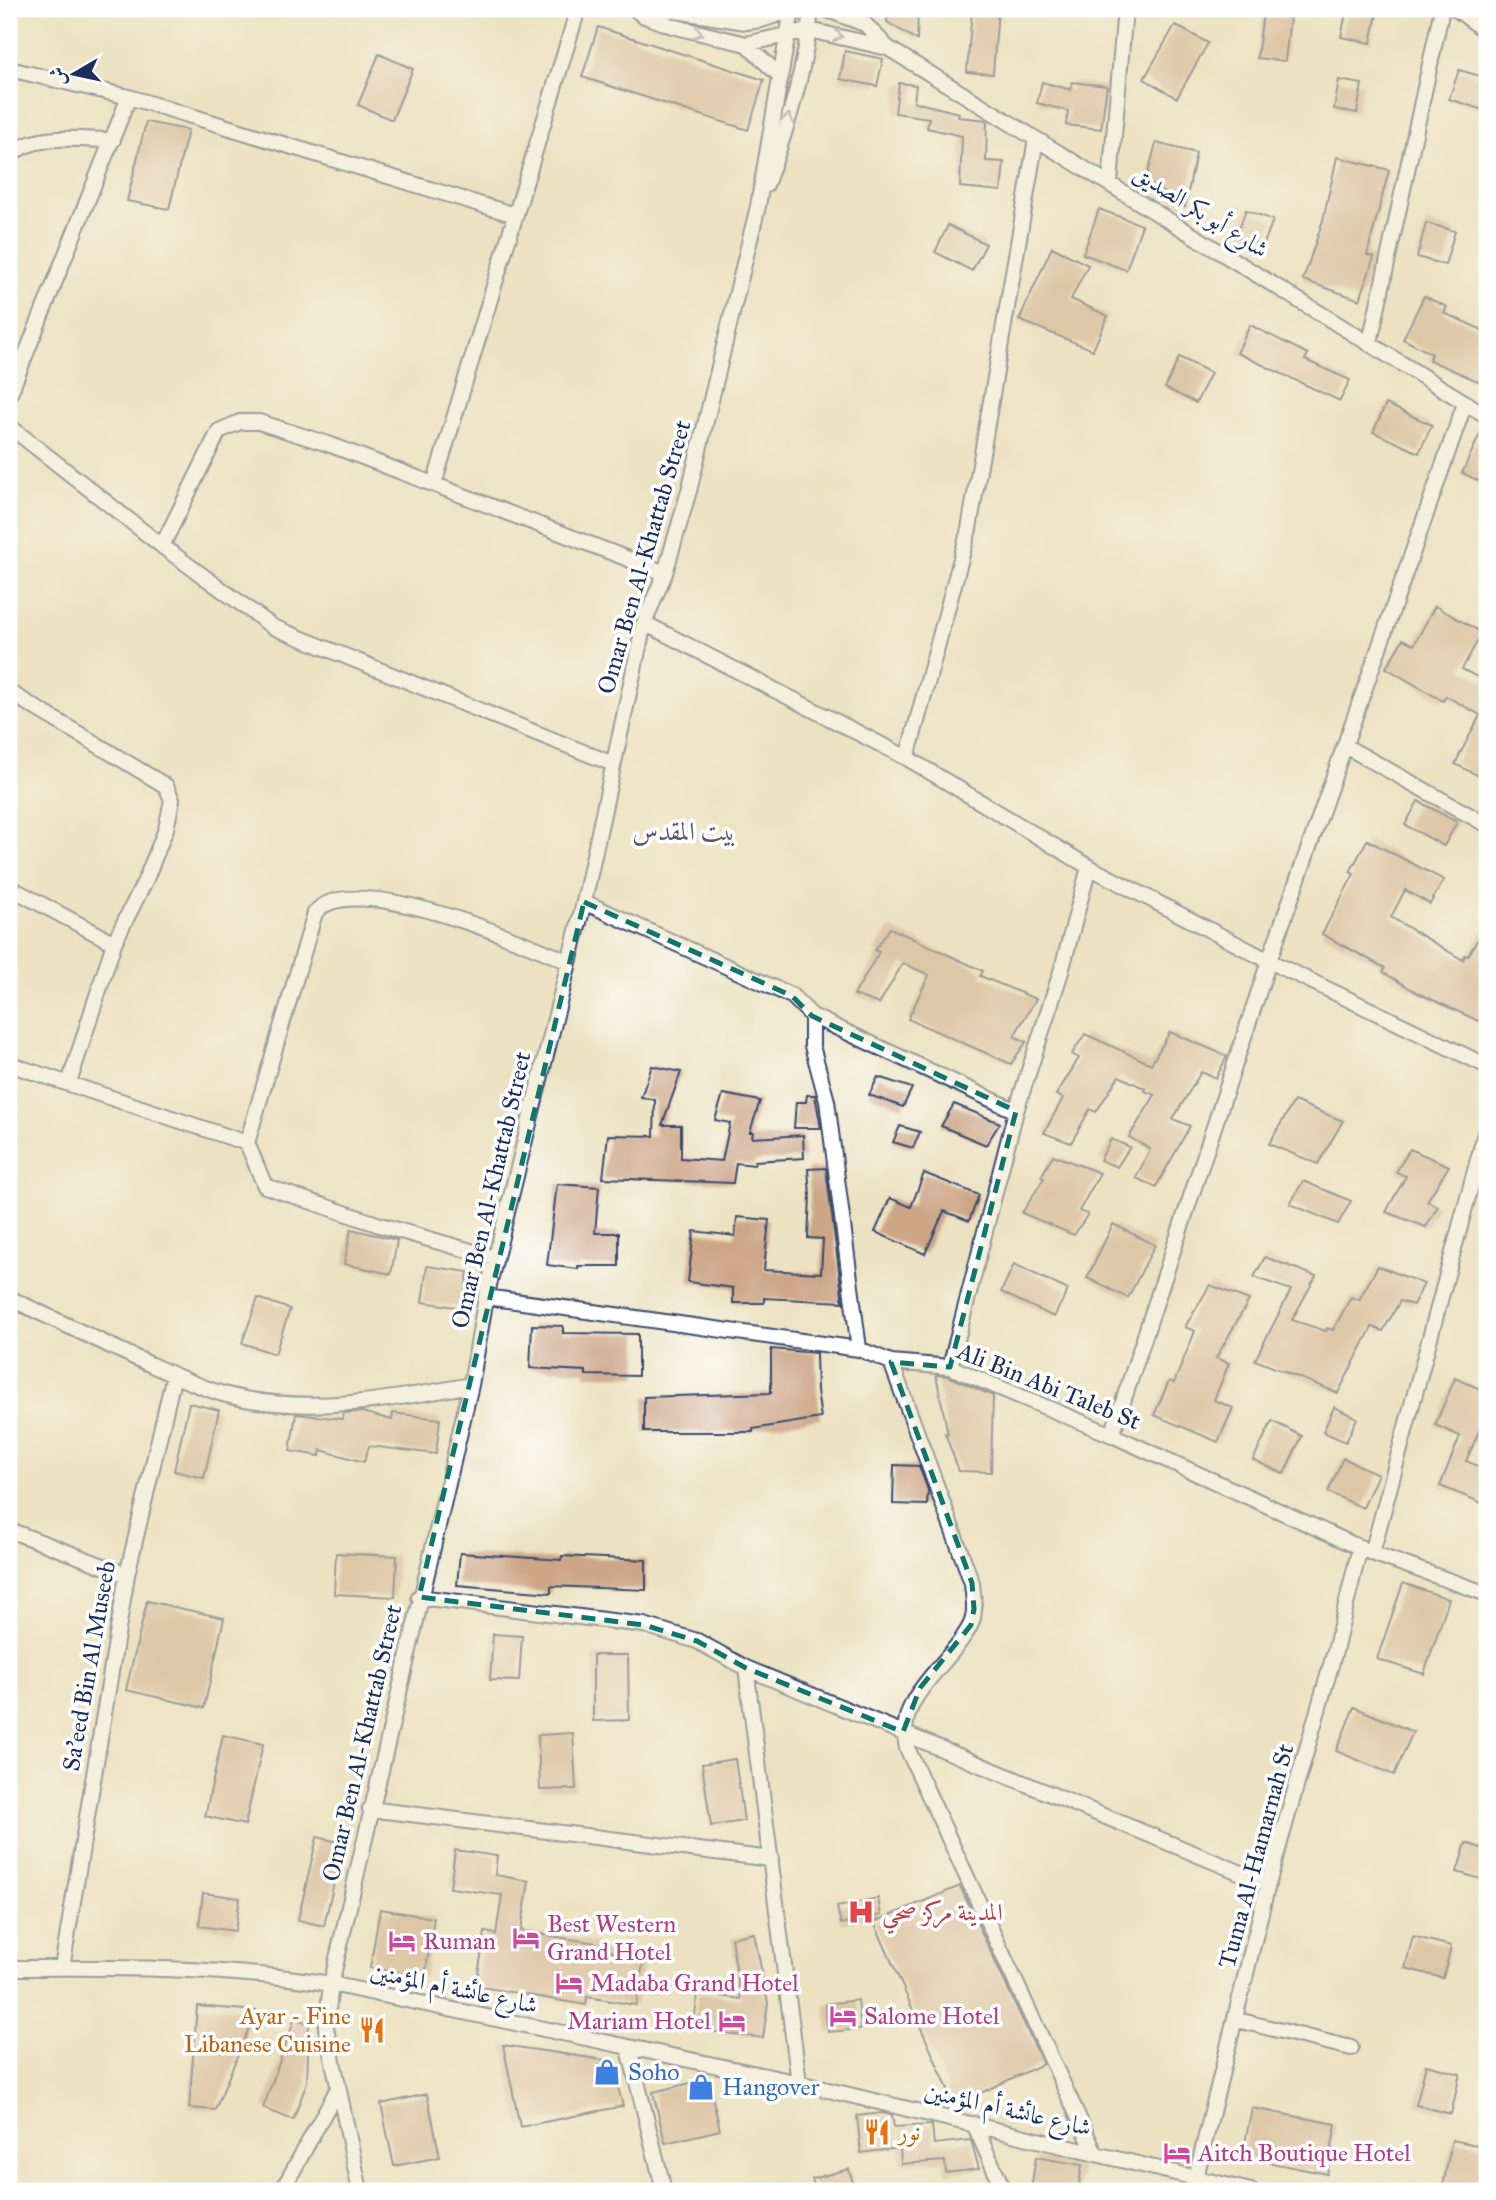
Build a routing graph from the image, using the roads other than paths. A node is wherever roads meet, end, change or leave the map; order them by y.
1 (579, 9) edge
2 (635, 9) edge
3 (663, 9) edge
4 (793, 9) edge
5 (811, 9) edge
6 (825, 9) edge
7 (851, 9) edge
8 (1125, 9) edge
9 (1443, 9) edge
10 (1456, 9) edge
11 (865, 24) junction
12 (809, 30) junction
13 (1487, 32) edge
14 (788, 36) junction
15 (746, 44) junction
16 (888, 48) junction
17 (9, 69) edge
18 (780, 77) junction
19 (129, 97) junction
20 (1036, 139) junction
21 (113, 140) junction
22 (9, 156) edge
23 (1110, 182) junction
24 (758, 206) junction
25 (515, 215) junction
26 (1370, 342) junction
27 (9, 396) edge
28 (1465, 403) junction
29 (1487, 416) edge
30 (9, 426) edge
31 (434, 484) junction
32 (162, 546) junction
33 (665, 573) junction
34 (644, 623) junction
35 (9, 692) edge
36 (1345, 746) junction
37 (907, 758) junction
38 (613, 764) junction
39 (1487, 825) edge
40 (1089, 867) junction
41 (9, 887) edge
42 (584, 902) junction
43 (114, 943) junction
44 (1269, 961) junction
45 (569, 962) junction
46 (812, 1016) junction
47 (9, 1064) edge
48 (1487, 1066) edge
49 (69, 1083) junction
50 (1016, 1111) junction
51 (1487, 1126) edge
52 (247, 1143) junction
53 (495, 1258) junction
54 (486, 1297) junction
55 (9, 1298) edge
56 (859, 1349) junction
57 (891, 1362) junction
58 (950, 1367) junction
59 (174, 1375) junction
60 (471, 1385) junction
61 (1112, 1435) junction
62 (9, 1530) edge
63 (1366, 1550) junction
64 (127, 1575) junction
65 (1487, 1594) edge
66 (419, 1597) junction
67 (746, 1668) junction
68 (903, 1732) junction
69 (370, 1809) junction
70 (771, 1859) junction
71 (1268, 1884) junction
72 (9, 1968) edge
73 (62, 1968) junction
74 (331, 1984) junction
75 (1237, 2020) junction
76 (1351, 2048) dead end
77 (629, 2049) junction
78 (799, 2083) junction
79 (337, 2090) junction
80 (974, 2124) junction
81 (1095, 2153) junction
82 (1196, 2177) junction
83 (282, 2191) edge
84 (359, 2191) edge
85 (664, 2191) edge
86 (1004, 2191) edge
87 (1251, 2191) edge

1 - 25 street
2 -> 15 street
3 - 4 street
4 - 14 street
5 - 12 street
6 - 11 street, شارع أبو بكر الصديق
7 - 11 street
8 - 23 street
9 - 26 street
10 - 13 street
11 - 16 street, شارع أبو بكر الصديق
12 - 14 street, شارع أبو بكر الصديق
12 -> 16 street, شارع أبو بكر الصديق
24 -> 12 street
14 - 15 street, شارع أبو بكر الصديق
14 - 18 street
15 - 18 street
16 - 20 street, شارع أبو بكر الصديق
17 - 19 street
18 - 24 street
19 - 21 street
19 - 25 street
20 - 23 street, شارع أبو بكر الصديق
20 - 37 street
21 - 22 street
21 - 27 street
23 - 26 street, شارع أبو بكر الصديق
24 - 33 street, Omar Ben Al-Khattab Street
25 - 31 street
26 - 28 street, شارع أبو بكر الصديق
28 - 29 street, شارع أبو بكر الصديق
28 - 36 street
30 - 32 street
31 - 32 street
31 - 33 street
32 - 38 street
33 - 34 street, Omar Ben Al-Khattab Street
34 - 37 street
34 - 38 street, Omar Ben Al-Khattab Street
35 - 43 street
36 - 39 street
36 - 44 street
37 - 40 street
38 - 42 street, Omar Ben Al-Khattab Street
40 - 44 street
40 - 50 street
41 - 43 street
42 - 45 street, Omar Ben Al-Khattab Street
42 - 46 street
43 - 49 street
44 - 48 street
44 - 61 street
45 - 52 street
45 - 53 street, Omar Ben Al-Khattab Street
46 - 50 street
46 - 56 street
47 - 49 street
49 - 52 street
50 - 58 street
51 - 63 street, Tuma Al-Hamarnah St
52 - 53 street
53 - 54 street, Omar Ben Al-Khattab Street
54 - 56 street, Ali Bin Abi Taleb St
54 - 60 street, Omar Ben Al-Khattab Street
55 - 59 street
56 - 57 street, Ali Bin Abi Taleb St
57 - 58 street, Ali Bin Abi Taleb St
57 - 68 street
58 - 61 street, Ali Bin Abi Taleb St
59 - 60 street
59 - 64 street, Sa'eed Bin Al Museeb
60 - 66 street, Omar Ben Al-Khattab Street
61 - 63 street, Ali Bin Abi Taleb St
62 - 64 street
63 - 65 street, Ali Bin Abi Taleb St
63 - 71 street, Tuma Al-Hamarnah St
64 - 73 street, Sa'eed Bin Al Museeb
66 - 67 street
66 - 69 street, Omar Ben Al-Khattab Street
67 - 68 street
67 - 70 street
68 - 71 street
68 - 81 street
69 - 70 street
69 - 74 street, Omar Ben Al-Khattab Street
70 - 78 street
71 - 75 street, Tuma Al-Hamarnah St
72 - 73 street, شارع عائشة أم المؤمنين
73 - 74 street, شارع عائشة أم المؤمنين
74 - 77 street, شارع عائشة أم المؤمنين
74 - 79 street, Omar Ben Al-Khattab Street
75 - 76 street
75 - 82 street, Tuma Al-Hamarnah St
77 - 78 street, شارع عائشة أم المؤمنين
77 - 85 street
78 - 80 street, شارع عائشة أم المؤمنين
79 - 83 street
79 - 84 street, Omar Ben Al-Khattab Street
80 - 81 street, شارع عائشة أم المؤمنين
80 - 86 street
81 - 82 street, شارع عائشة أم المؤمنين
82 - 87 street, شارع عائشة أم المؤمنين

